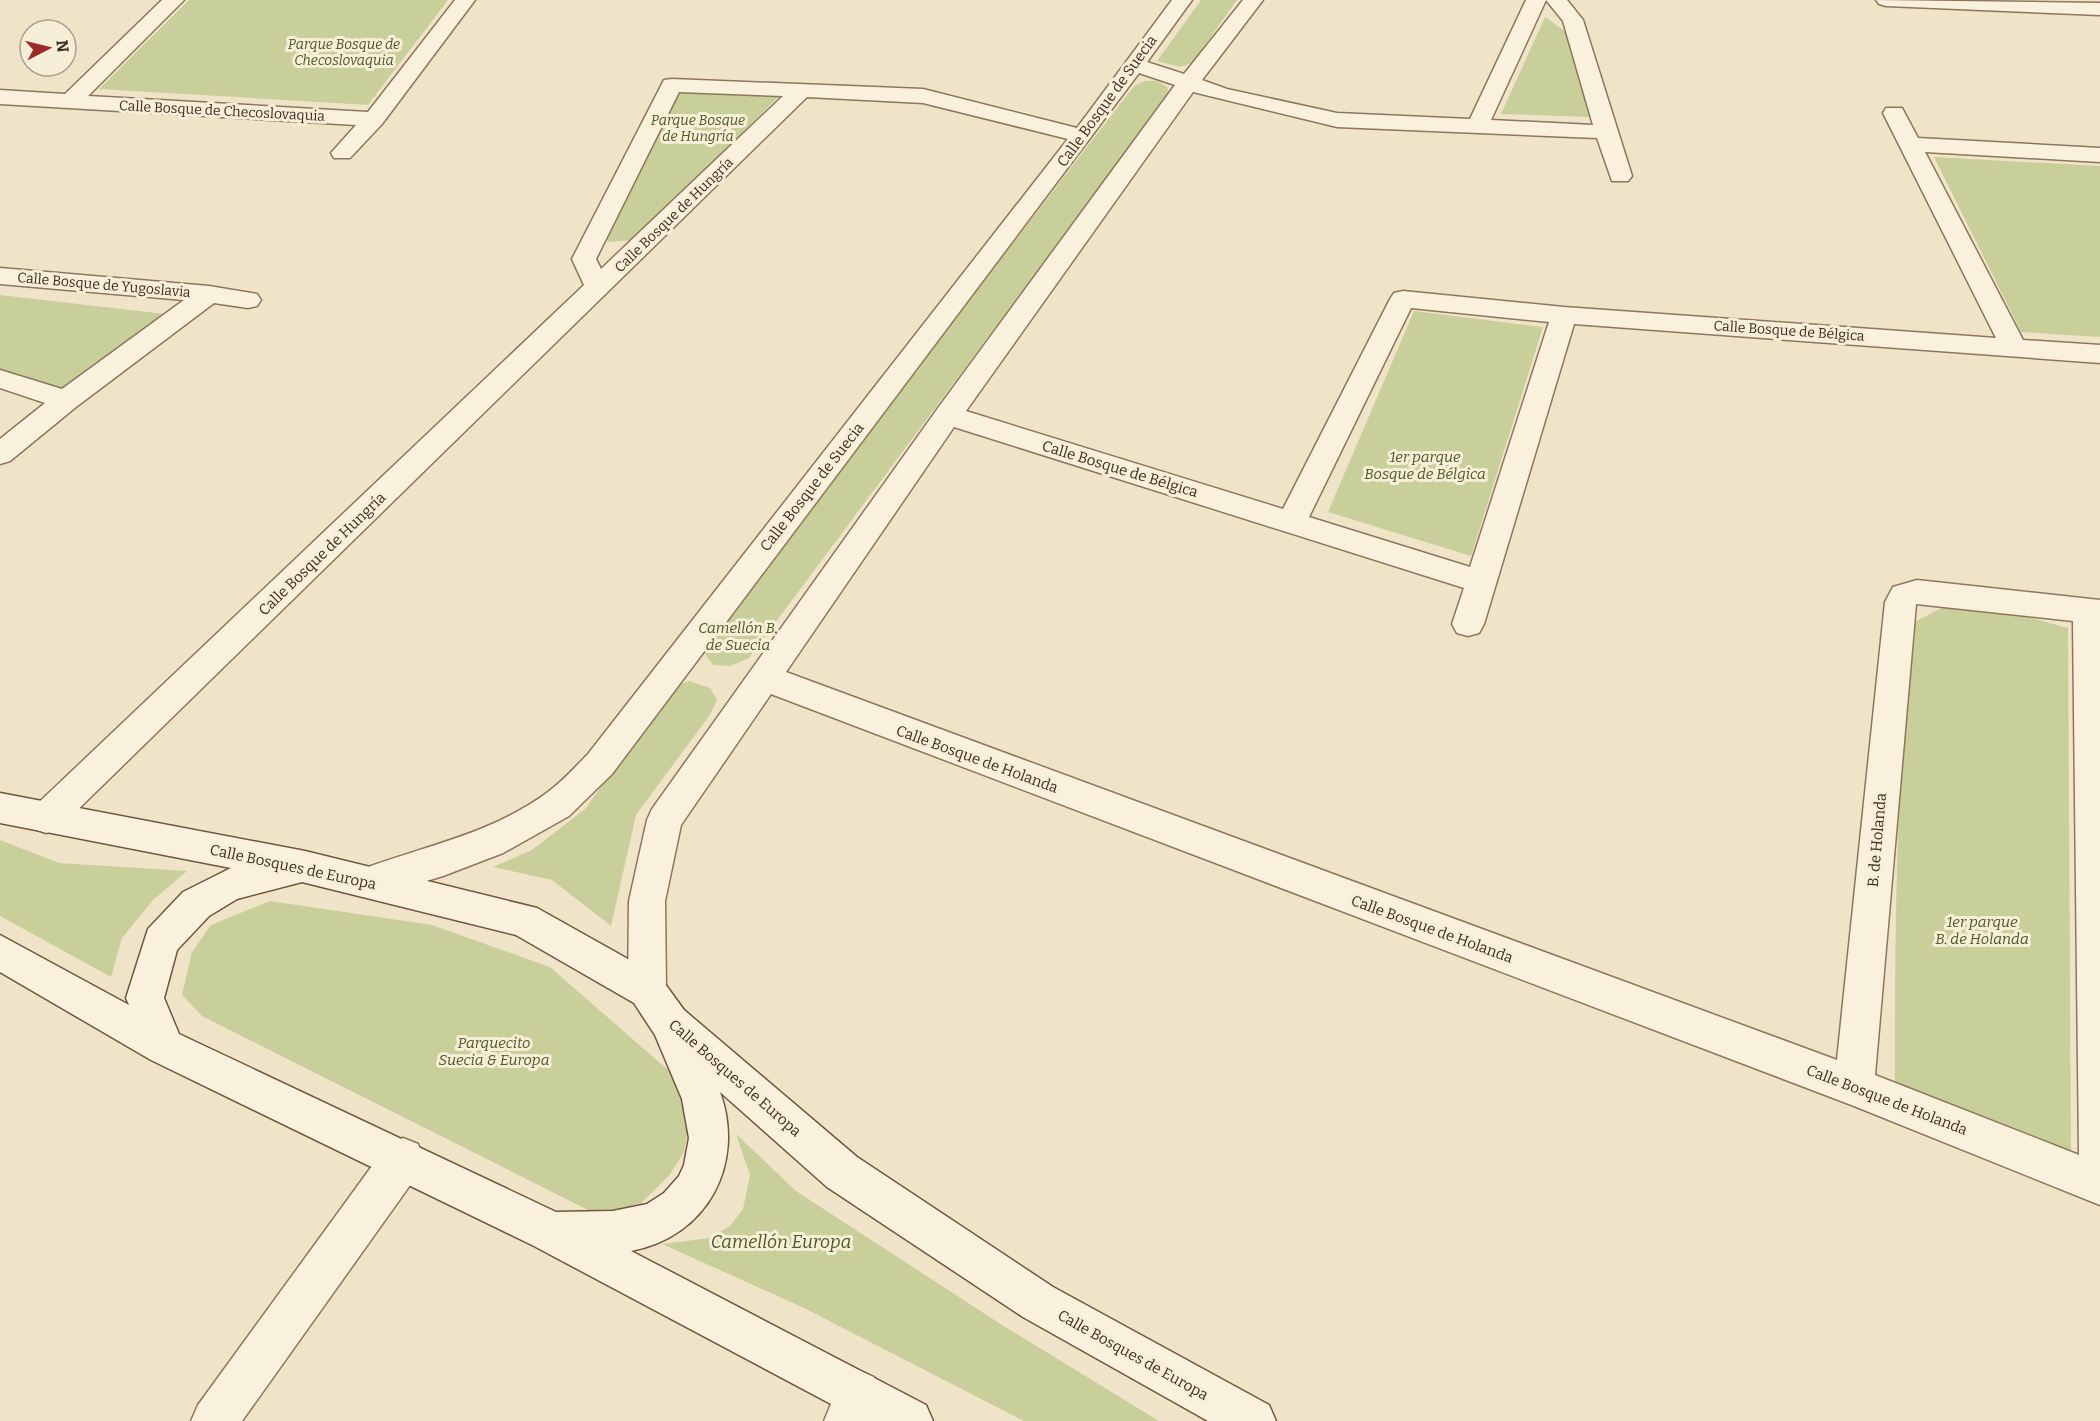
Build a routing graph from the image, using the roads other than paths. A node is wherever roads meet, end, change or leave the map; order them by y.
1 (174, 0) edge
2 (465, 0) edge
3 (1182, 0) edge
4 (1253, 0) edge
5 (1536, 0) edge
6 (1556, 0) edge
7 (1886, 0) edge
8 (2089, 6) edge
9 (1134, 64) junction
10 (1189, 82) junction
11 (801, 90) junction
12 (0, 97) edge
13 (69, 102) junction
14 (1894, 113) dead end
15 (375, 119) junction
16 (1477, 127) junction
17 (1608, 132) junction
18 (1082, 136) junction
19 (1911, 144) junction
20 (342, 153) dead end
21 (2100, 155) edge
22 (1620, 176) dead end
23 (0, 276) edge
24 (598, 289) junction
25 (209, 294) junction
26 (248, 300) dead end
27 (1564, 315) junction
28 (2014, 348) junction
29 (2100, 354) edge
30 (0, 379) edge
31 (66, 400) junction
32 (948, 415) junction
33 (0, 454) edge
34 (1292, 523) junction
35 (1481, 582) junction
36 (2094, 611) edge
37 (1468, 624) dead end
38 (762, 677) junction
39 (0, 808) edge
40 (46, 818) junction
41 (305, 867) junction
42 (370, 882) junction
43 (0, 952) edge
44 (647, 990) junction
45 (669, 1023) junction
46 (165, 1047) junction
47 (1854, 1086) junction
48 (2100, 1159) edge
49 (403, 1160) junction
50 (2100, 1184) edge
51 (549, 1231) junction
52 (852, 1407) edge
53 (214, 1421) edge
54 (910, 1421) edge
55 (1253, 1421) edge

1 - 13 street
2 - 15 street
3 - 9 street, Calle Bosque de Suecia
4 - 10 street
5 - 16 street
6 - 17 street
7 - 8 street
9 - 10 street
9 - 18 street, Calle Bosque de Suecia
10 - 16 street
10 - 32 street
11 - 18 street
11 - 24 street, Calle Bosque de Hungría
11 - 24 street
12 - 13 street, Calle Bosque de Checoslovaquia
13 - 15 street, Calle Bosque de Checoslovaquia
14 - 19 street
15 - 20 street
16 - 17 street
17 - 22 street
18 - 42 street, Calle Bosque de Suecia
19 - 21 street
19 - 28 street
23 - 25 street, Calle Bosque de Yugoslavia
24 - 40 street, Calle Bosque de Hungría
25 - 26 street, Calle Bosque de Yugoslavia
25 - 31 street, Calle Bosque de Yugoslavia
27 - 28 street, Calle Bosque de Bélgica
27 - 34 street, Calle Bosque de Bélgica
27 - 35 street
28 - 29 street, Calle Bosque de Bélgica
30 - 31 street
31 - 33 street, Calle Bosque de Yugoslavia
32 - 34 street, Calle Bosque de Bélgica
32 - 38 street
34 - 35 street, Calle Bosque de Bélgica
35 - 37 street
36 - 47 street, B. de Holanda
36 - 48 street
38 - 44 street
38 - 47 street, Calle Bosque de Holanda
39 - 40 street, Calle Bosques de Europa
40 - 41 street, Calle Bosques de Europa
41 - 42 street, Calle Bosques de Europa
41 - 46 street
42 - 44 street, Calle Bosques de Europa
43 - 46 street
44 - 45 street, Calle Bosques de Europa
45 - 51 street
45 - 55 street, Calle Bosques de Europa
46 - 49 street
47 - 50 street, Calle Bosque de Holanda
49 - 51 street
49 - 53 street
51 - 52 street
52 - 54 street

